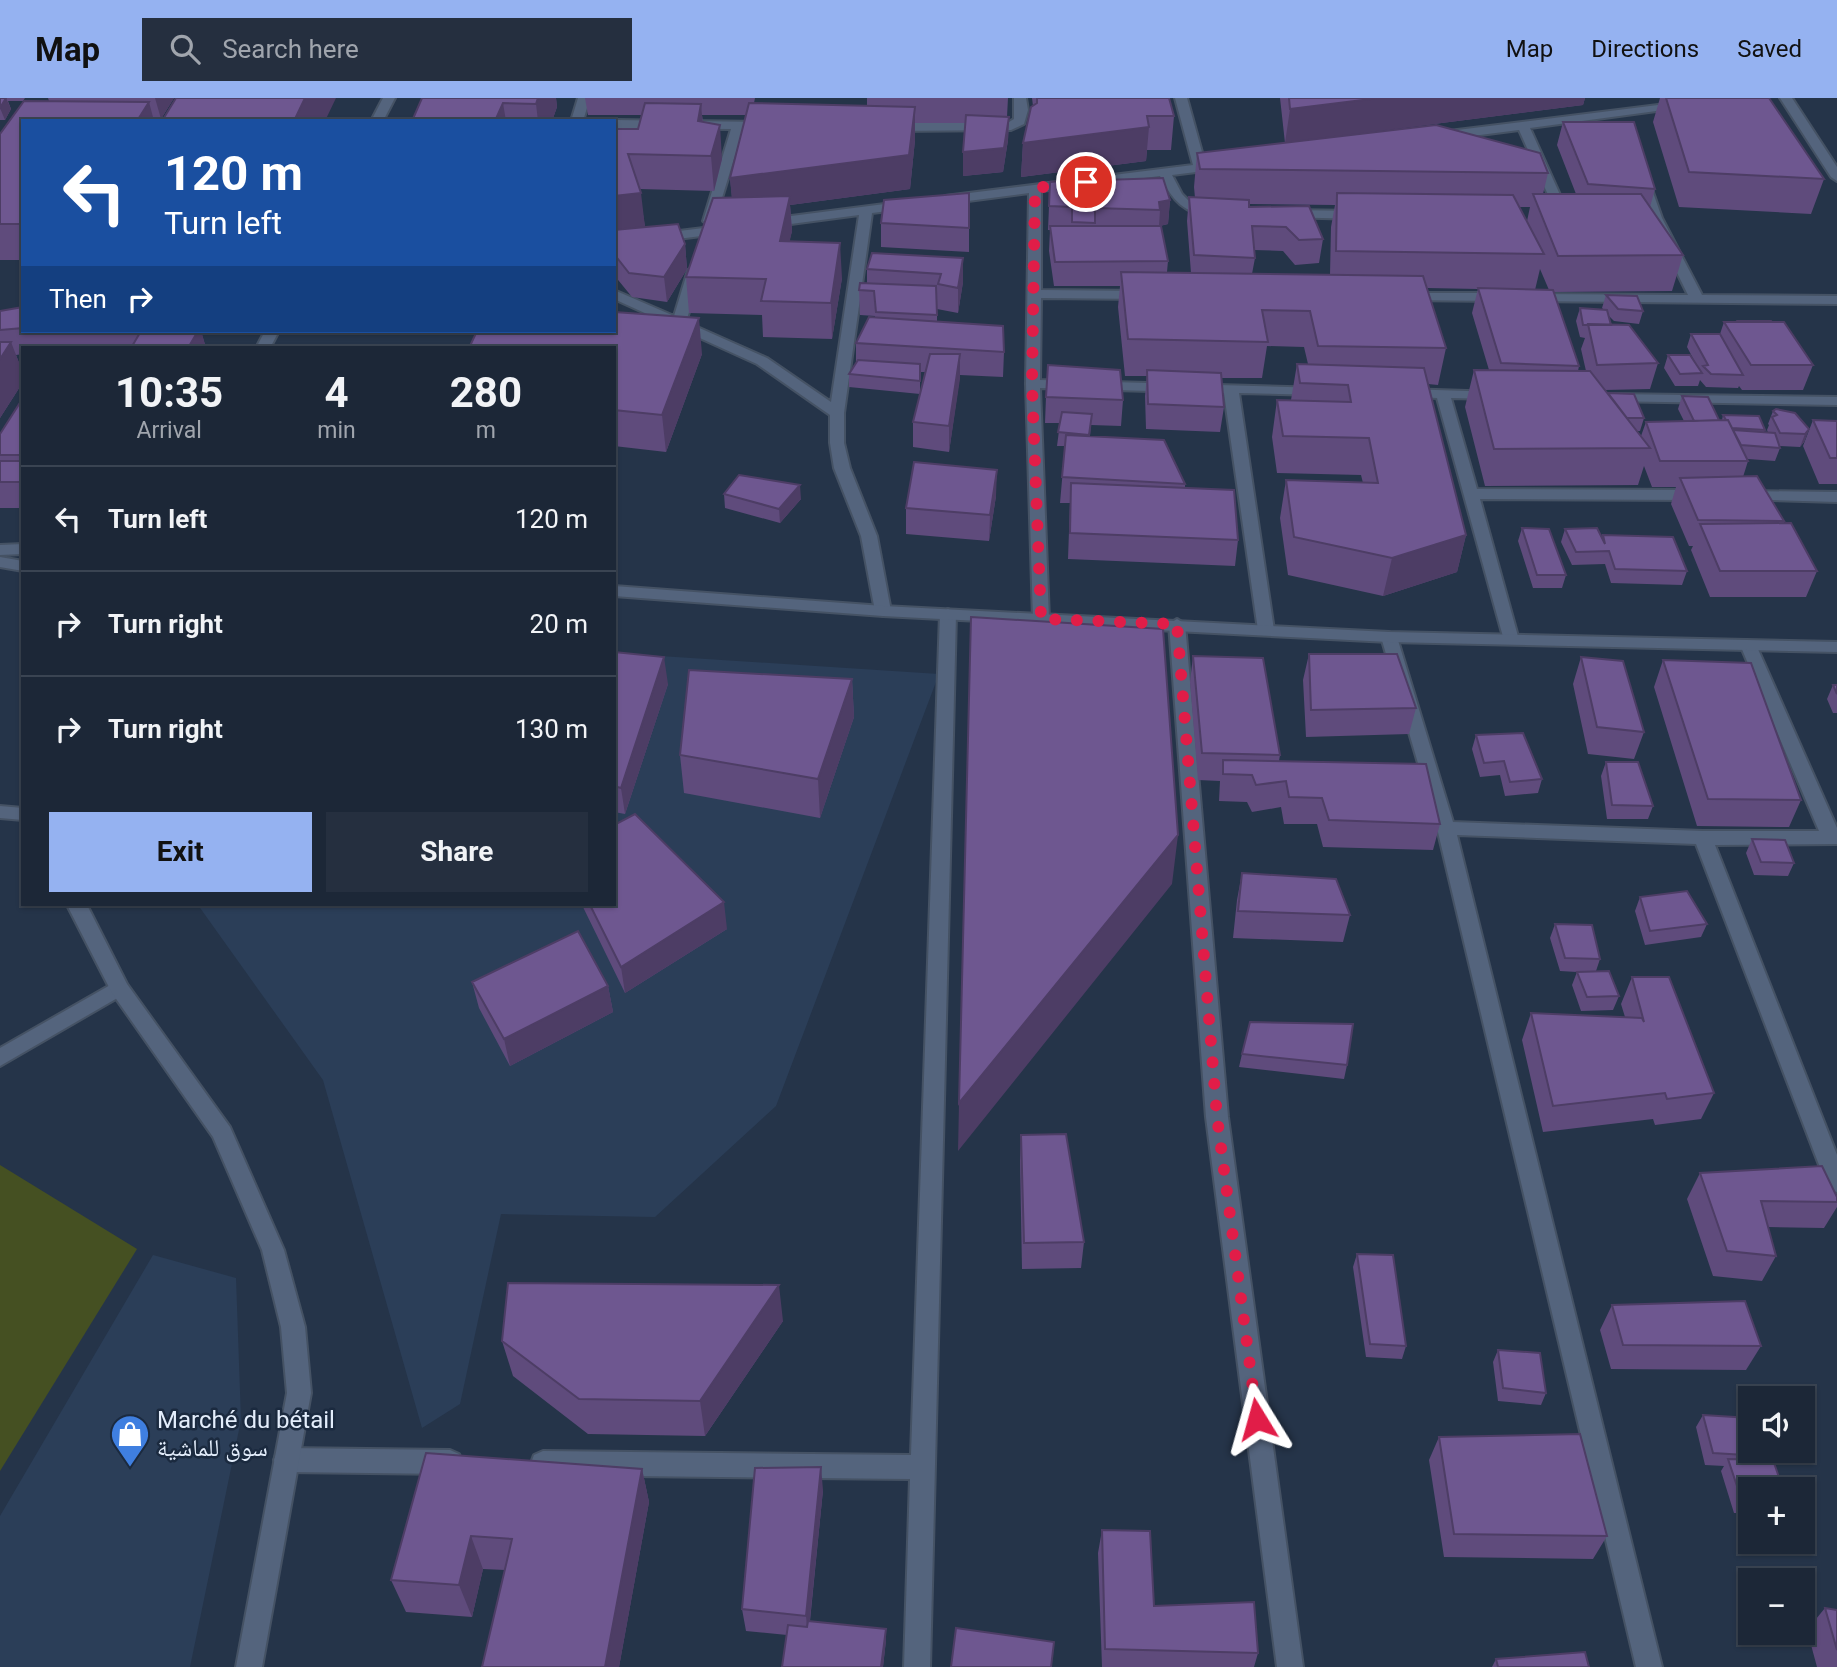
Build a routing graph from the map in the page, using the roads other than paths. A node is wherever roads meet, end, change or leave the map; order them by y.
1 (389, 98) edge
2 (584, 98) edge
3 (1020, 98) edge
4 (1181, 98) edge
5 (1612, 98) edge
6 (1786, 98) edge
7 (1699, 103) edge
8 (766, 112) edge
9 (378, 119) edge
10 (578, 119) edge
11 (1620, 119) junction
12 (616, 124) edge
13 (738, 125) junction
14 (764, 125) junction
15 (778, 126) edge
16 (1523, 126) junction
17 (885, 127) edge
18 (1429, 138) edge
19 (1240, 162) edge
20 (1637, 165) edge
21 (1200, 167) junction
22 (1164, 172) junction
23 (1837, 177) edge
24 (1035, 188) junction
25 (866, 210) junction
26 (1222, 213) edge
27 (1277, 214) edge
28 (1373, 215) edge
29 (1564, 217) edge
30 (616, 243) edge
31 (702, 245) junction
32 (1034, 294) junction
33 (616, 295) edge
34 (1159, 295) edge
35 (1396, 297) edge
36 (1697, 299) junction
37 (1837, 300) edge
38 (679, 323) junction
39 (1032, 384) junction
40 (1231, 389) junction
41 (1337, 391) edge
42 (1390, 393) edge
43 (1443, 394) junction
44 (1506, 396) edge
45 (1595, 397) edge
46 (1837, 401) edge
47 (837, 413) junction
48 (1471, 494) junction
49 (1837, 496) edge
50 (21, 549) edge
51 (0, 550) edge
52 (0, 562) edge
53 (21, 566) edge
54 (616, 591) edge
55 (883, 611) junction
56 (948, 614) junction
57 (1041, 619) junction
58 (1177, 624) junction
59 (1266, 630) junction
60 (1389, 637) junction
61 (1511, 640) junction
62 (1749, 647) junction
63 (1837, 647) edge
64 (0, 813) edge
65 (21, 814) edge
66 (1446, 828) junction
67 (1834, 836) edge
68 (1703, 838) junction
69 (78, 906) edge
70 (119, 988) junction
71 (0, 1058) edge
72 (1837, 1183) edge
73 (286, 1460) junction
74 (480, 1462) edge
75 (521, 1463) edge
76 (921, 1467) junction
77 (249, 1667) edge
78 (917, 1667) edge
79 (1290, 1667) edge
80 (1649, 1667) edge

1 - 9 street
2 - 10 street
3 - 17 street
4 - 21 street
5 - 11 street
6 - 23 street
7 - 11 street
8 - 14 street
11 - 16 street
12 - 13 street
13 - 14 street
13 - 31 street
14 - 15 street
16 - 18 street
16 - 29 street
19 - 21 street
20 - 36 street
21 - 22 street
22 - 24 street
22 - 26 street
24 - 25 street
24 - 32 street
25 - 31 street
25 - 47 street
27 - 28 street
30 - 31 street
31 - 38 street
32 - 34 street
32 - 39 street
33 - 38 street
35 - 36 street
36 - 37 street
38 - 47 street
39 - 40 street
39 - 57 street
40 - 41 street
40 - 59 street
42 - 43 street
43 - 44 street
43 - 48 street
45 - 46 street
47 - 55 street
48 - 49 street
48 - 61 street
50 - 51 street
52 - 53 street
54 - 55 street
55 - 56 street
56 - 57 street
56 - 76 street
57 - 58 street
58 - 59 street
58 - 79 street
59 - 60 street
60 - 61 street
60 - 66 street
61 - 62 street
62 - 63 street
62 - 67 street
64 - 65 street
66 - 68 street
66 - 80 street
67 - 68 street
68 - 72 street
69 - 70 street
70 - 71 street
70 - 73 street
73 - 74 street
73 - 77 street
75 - 76 street
76 - 78 street

